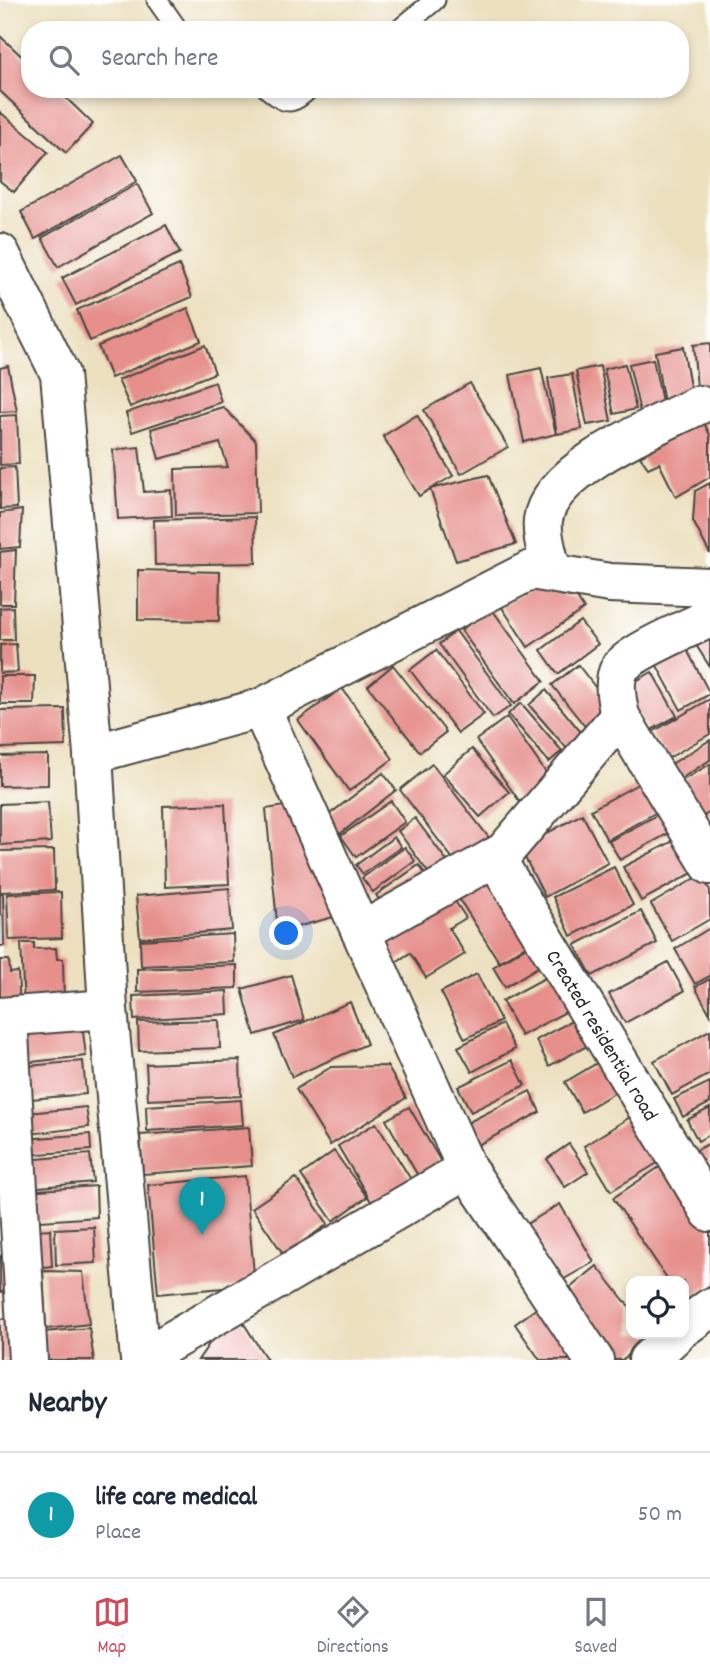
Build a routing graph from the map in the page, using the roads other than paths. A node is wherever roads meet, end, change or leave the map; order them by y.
1 (157, 0) edge
2 (435, 0) edge
3 (172, 21) edge
4 (410, 21) edge
5 (280, 98) edge
6 (298, 98) edge
7 (0, 253) edge
8 (699, 405) dead end
9 (552, 573) junction
10 (710, 586) edge
11 (710, 618) edge
12 (261, 708) junction
13 (621, 716) junction
14 (93, 754) junction
15 (495, 857) junction
16 (710, 865) edge
17 (361, 932) junction
18 (108, 1009) junction
19 (4, 1017) edge
20 (467, 1170) junction
21 (710, 1212) edge
22 (710, 1308) edge
23 (689, 1323) edge
24 (671, 1339) edge
25 (141, 1359) edge
26 (28, 1360) edge
27 (594, 1360) edge
28 (649, 1360) edge

1 - 3 lane
2 - 4 lane
5 - 6 lane
7 - 14 street
8 - 9 street
9 - 10 street
9 - 12 street
11 - 13 street
12 - 14 street
12 - 17 street
13 - 15 street
13 - 16 street
14 - 18 street
15 - 17 street
15 - 21 street, Created residential road
17 - 20 street
18 - 19 street
18 - 25 street
19 - 26 street
20 - 25 street
20 - 27 street
22 - 23 street
24 - 28 street

